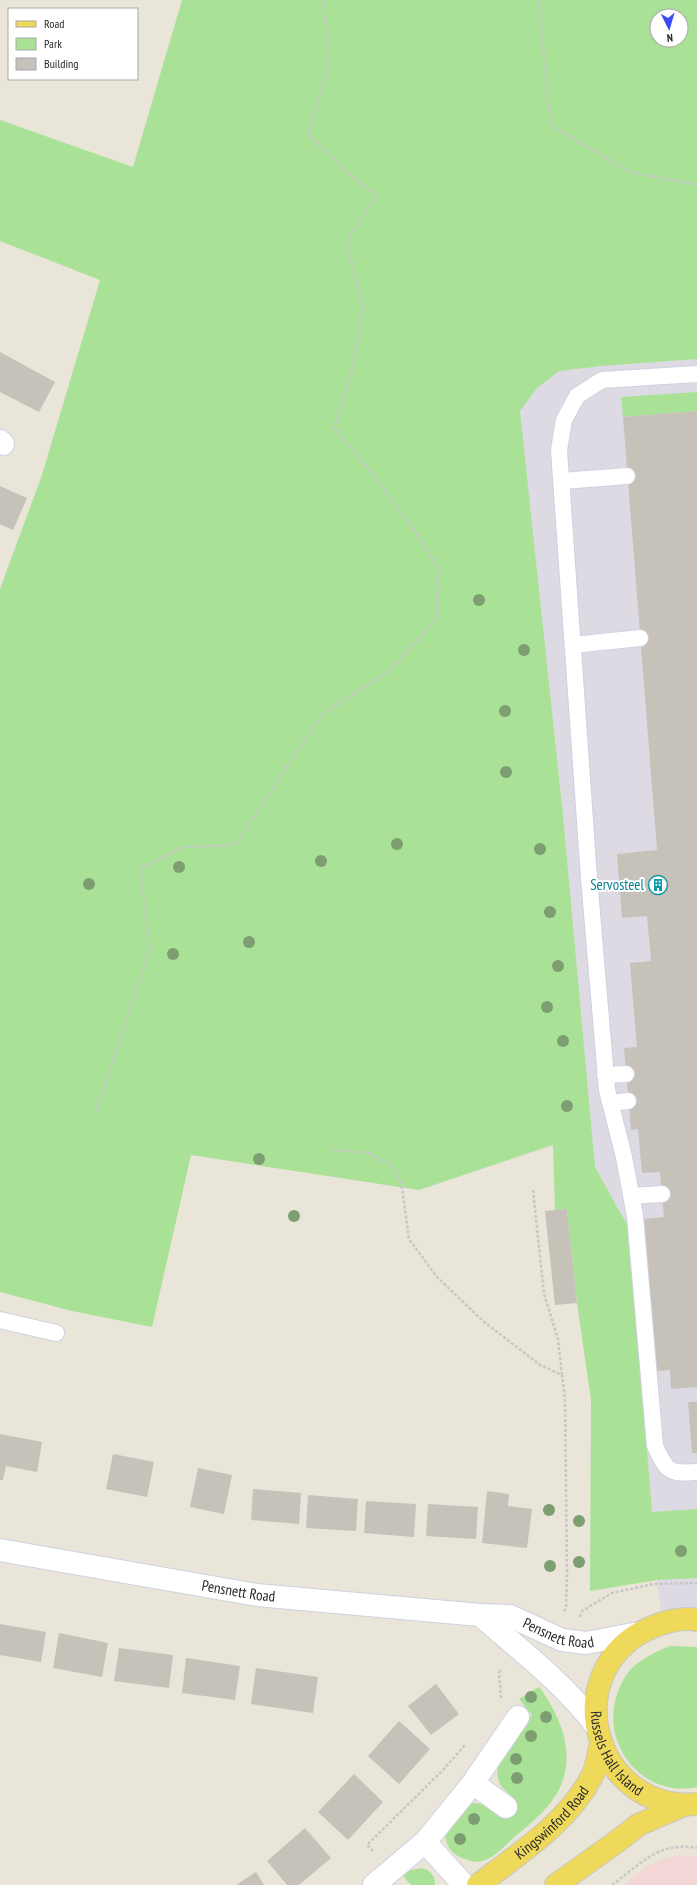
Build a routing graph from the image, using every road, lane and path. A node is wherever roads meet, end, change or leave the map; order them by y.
1 (324, 0) edge
2 (538, 0) edge
3 (697, 185) edge
4 (697, 374) edge
5 (628, 476) dead end
6 (562, 481) junction
7 (640, 638) dead end
8 (573, 645) junction
9 (626, 1074) dead end
10 (605, 1075) junction
11 (628, 1101) dead end
12 (610, 1103) junction
13 (96, 1112) dead end
14 (333, 1150) dead end
15 (533, 1190) dead end
16 (662, 1194) dead end
17 (632, 1196) junction
18 (0, 1320) edge
19 (56, 1333) dead end
20 (562, 1375) junction
21 (697, 1472) edge
22 (0, 1550) edge
23 (480, 1615) junction
24 (696, 1619) edge
25 (639, 1633) junction
26 (553, 1635) junction
27 (501, 1667) dead end
28 (500, 1704) dead end
29 (518, 1717) dead end
30 (598, 1735) junction
31 (469, 1740) dead end
32 (473, 1783) junction
33 (506, 1807) dead end
34 (693, 1807) edge
35 (425, 1842) junction
36 (697, 1848) edge
37 (382, 1878) edge
38 (464, 1885) edge
39 (478, 1885) edge
40 (556, 1885) edge
41 (612, 1885) edge

1 - 13 path
2 - 3 path
4 - 6 lane
5 - 6 lane
6 - 8 lane
7 - 8 lane
8 - 10 lane
9 - 10 lane
10 - 12 lane
11 - 12 lane
12 - 17 lane
14 - 20 path
15 - 20 path
16 - 17 lane
17 - 21 lane
18 - 19 lane
20 - 26 path
22 - 23 street, Pensnett Road
23 - 26 street, Pensnett Road
23 - 30 street, Pensnett Road
24 - 25 main road, Russels Hall Island
25 - 26 street, Pensnett Road
25 - 30 main road, Russels Hall Island
27 - 28 path
29 - 32 street
30 - 34 main road, Russels Hall Island
30 - 39 main road, Kingswinford Road
31 - 37 path
32 - 33 street
32 - 35 street
34 - 40 main road
35 - 37 street
35 - 38 street
36 - 41 path

